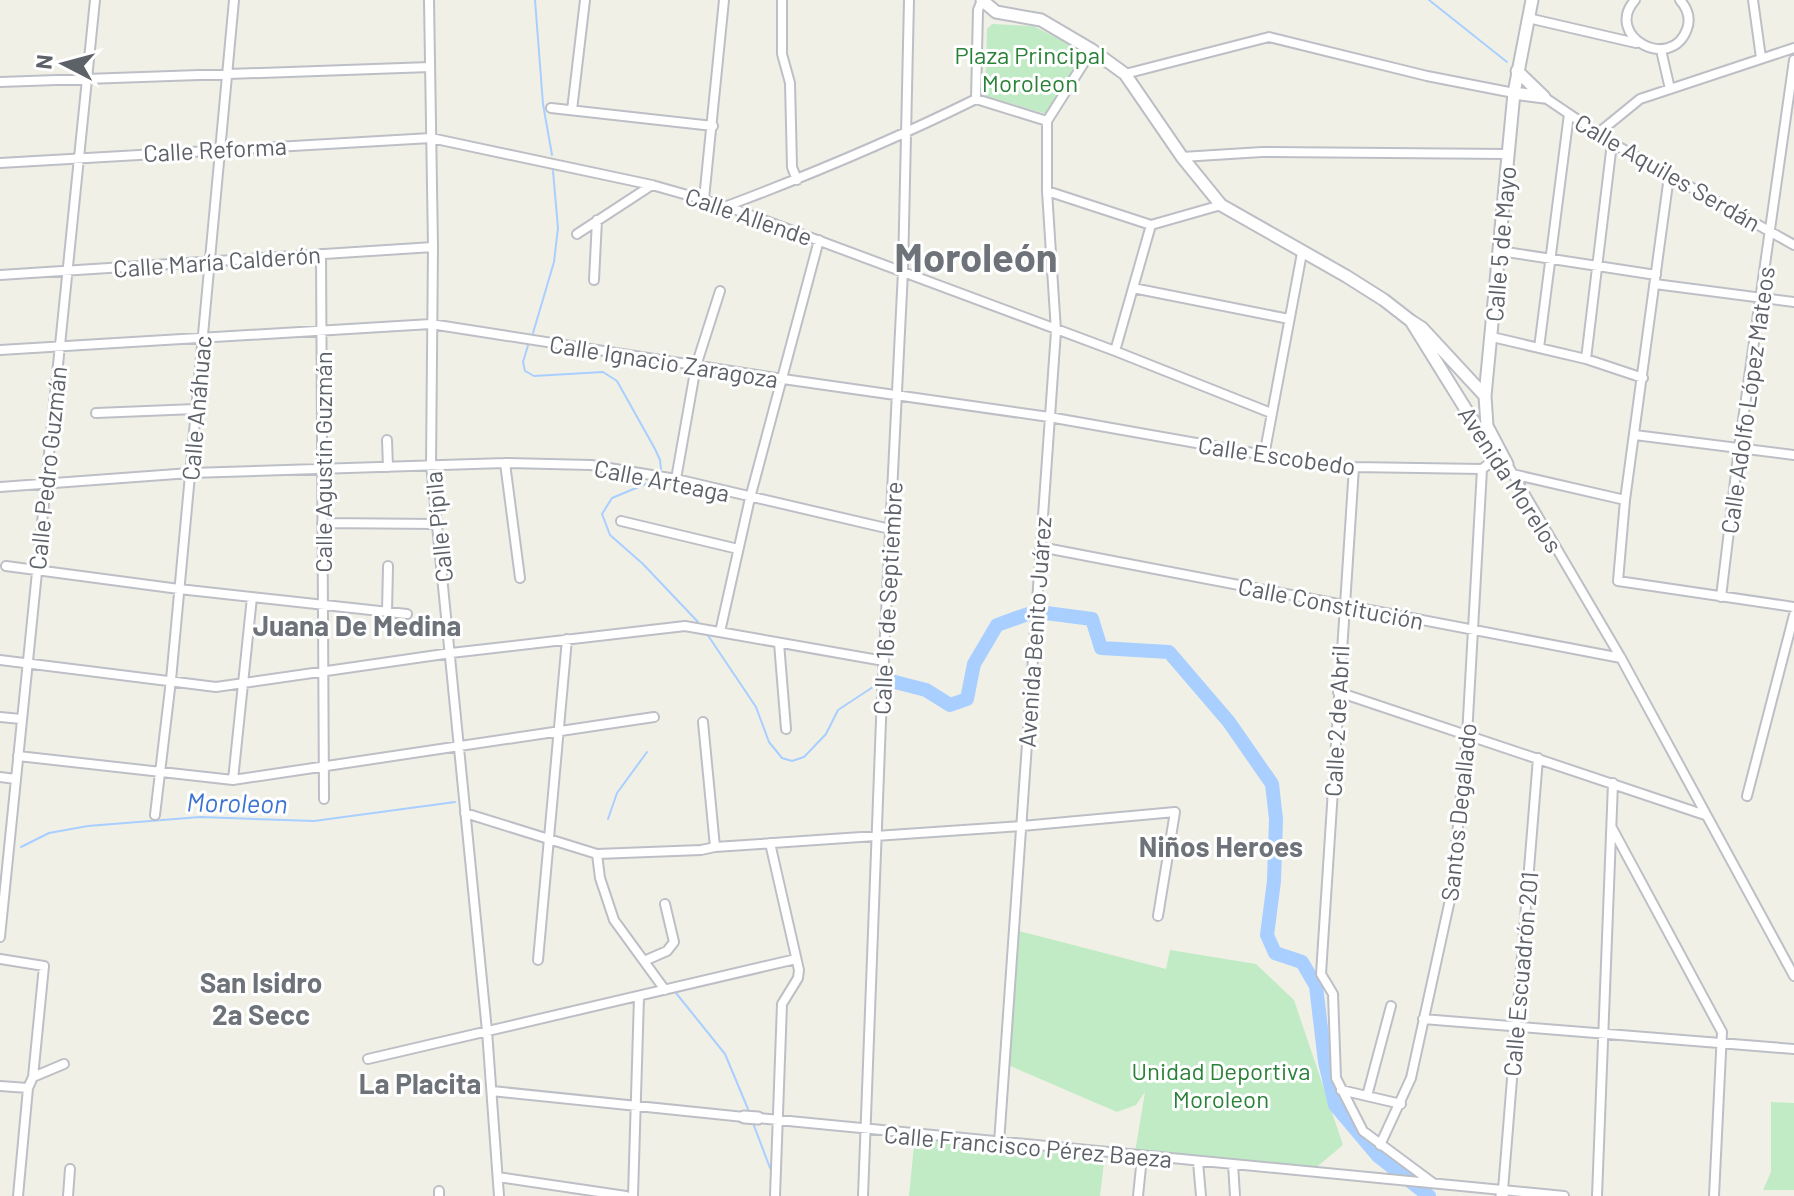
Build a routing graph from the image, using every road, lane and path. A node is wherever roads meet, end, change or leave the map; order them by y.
1 (95, 0) edge
2 (234, 0) edge
3 (429, 0) edge
4 (585, 0) edge
5 (724, 0) edge
6 (782, 0) edge
7 (909, 0) edge
8 (982, 0) edge
9 (1016, 0) edge
10 (1532, 0) edge
11 (1635, 0) edge
12 (1680, 0) edge
13 (1753, 0) edge
14 (1012, 14) junction
15 (1528, 18) junction
16 (1639, 43) junction
17 (1794, 48) edge
18 (1092, 50) junction
19 (1661, 50) junction
20 (1761, 58) junction
21 (1794, 60) edge
22 (430, 67) junction
23 (1517, 71) junction
24 (228, 72) junction
25 (1125, 74) junction
26 (87, 78) junction
27 (0, 82) edge
28 (1670, 89) junction
29 (1514, 93) junction
30 (1544, 97) junction
31 (976, 99) junction
32 (551, 108) dead end
33 (572, 110) junction
34 (1569, 114) junction
35 (1047, 121) junction
36 (713, 126) junction
37 (907, 133) junction
38 (1597, 134) junction
39 (431, 138) junction
40 (1612, 143) junction
41 (221, 149) junction
42 (1507, 154) junction
43 (78, 157) junction
44 (1182, 157) junction
45 (0, 163) edge
46 (1669, 176) junction
47 (797, 180) junction
48 (652, 185) junction
49 (1047, 191) junction
50 (704, 199) junction
51 (1221, 205) junction
52 (726, 206) junction
53 (597, 220) junction
54 (1151, 225) junction
55 (1770, 232) junction
56 (577, 234) dead end
57 (819, 240) junction
58 (1794, 245) edge
59 (433, 247) junction
60 (1500, 251) junction
61 (1302, 253) junction
62 (321, 254) junction
63 (1549, 260) junction
64 (210, 261) junction
65 (1597, 267) junction
66 (66, 271) junction
67 (903, 271) junction
68 (0, 275) edge
69 (1656, 279) junction
70 (594, 280) dead end
71 (1133, 288) junction
72 (720, 291) dead end
73 (1761, 298) junction
74 (1794, 302) edge
75 (1289, 319) junction
76 (1411, 321) junction
77 (431, 324) junction
78 (322, 330) junction
79 (1056, 331) junction
80 (1492, 337) junction
81 (203, 338) junction
82 (59, 347) junction
83 (1539, 348) junction
84 (0, 350) edge
85 (1115, 351) junction
86 (1586, 359) junction
87 (696, 366) junction
88 (1643, 378) junction
89 (783, 379) junction
90 (896, 396) junction
91 (1485, 396) junction
92 (196, 409) junction
93 (1485, 411) junction
94 (96, 413) dead end
95 (1271, 413) junction
96 (1049, 417) junction
97 (1473, 420) junction
98 (1635, 435) junction
99 (387, 440) dead end
100 (1739, 448) junction
101 (1794, 455) edge
102 (1264, 456) junction
103 (1504, 462) junction
104 (505, 463) junction
105 (431, 465) junction
106 (388, 467) junction
107 (1354, 467) junction
108 (322, 469) junction
109 (1482, 469) junction
110 (190, 473) junction
111 (676, 479) junction
112 (44, 485) junction
113 (0, 487) edge
114 (750, 498) junction
115 (1625, 500) junction
116 (621, 521) dead end
117 (322, 523) junction
118 (437, 524) junction
119 (890, 529) junction
120 (1040, 547) junction
121 (738, 549) junction
122 (6, 566) dead end
123 (388, 566) dead end
124 (37, 570) junction
125 (520, 578) dead end
126 (179, 589) junction
127 (252, 597) junction
128 (1721, 597) junction
129 (323, 605) junction
130 (1343, 607) junction
131 (1794, 607) edge
132 (387, 612) junction
133 (407, 614) dead end
134 (1794, 615) edge
135 (1473, 630) junction
136 (720, 632) junction
137 (567, 639) junction
138 (779, 643) junction
139 (451, 653) junction
140 (1621, 658) junction
141 (0, 660) edge
142 (884, 661) junction
143 (27, 663) junction
144 (322, 670) junction
145 (171, 680) junction
146 (242, 684) junction
147 (1338, 692) junction
148 (0, 717) edge
149 (654, 717) dead end
150 (21, 719) junction
151 (703, 722) dead end
152 (786, 729) dead end
153 (559, 733) junction
154 (1467, 736) junction
155 (460, 747) junction
156 (18, 756) junction
157 (1538, 758) junction
158 (323, 766) junction
159 (160, 772) junction
160 (0, 777) edge
161 (15, 779) junction
162 (233, 780) junction
163 (1613, 783) junction
164 (1747, 796) dead end
165 (324, 799) dead end
166 (465, 813) junction
167 (155, 815) dead end
168 (1706, 816) junction
169 (1022, 826) junction
170 (1611, 826) junction
171 (4, 835) edge
172 (877, 835) junction
173 (548, 839) junction
174 (770, 843) junction
175 (715, 847) junction
176 (597, 854) junction
177 (665, 904) dead end
178 (1158, 916) dead end
179 (0, 937) edge
180 (0, 959) edge
181 (796, 959) junction
182 (538, 960) dead end
183 (644, 961) junction
184 (1794, 976) edge
185 (665, 990) junction
186 (639, 997) junction
187 (1391, 1006) dead end
188 (1423, 1019) junction
189 (1516, 1025) junction
190 (487, 1031) junction
191 (1604, 1035) junction
192 (1721, 1042) junction
193 (1794, 1049) edge
194 (368, 1059) dead end
195 (64, 1064) dead end
196 (33, 1077) junction
197 (0, 1086) edge
198 (28, 1088) junction
199 (1341, 1090) junction
200 (492, 1091) junction
201 (1367, 1096) junction
202 (636, 1104) junction
203 (1401, 1104) junction
204 (744, 1117) joint
205 (758, 1118) joint
206 (778, 1121) junction
207 (864, 1130) junction
208 (999, 1143) junction
209 (1380, 1145) junction
210 (1142, 1157) junction
211 (1198, 1162) junction
212 (1233, 1164) junction
213 (70, 1169) dead end
214 (498, 1177) junction
215 (1432, 1184) junction
216 (1502, 1193) edge
217 (18, 1196) edge
218 (68, 1196) edge
219 (499, 1196) edge
220 (626, 1196) edge
221 (633, 1196) edge
222 (775, 1196) edge
223 (863, 1196) edge
224 (1138, 1196) edge
225 (1201, 1196) edge
226 (1235, 1196) edge
227 (1564, 1196) edge
228 (1597, 1196) edge
229 (1714, 1196) edge

1 - 26 street, Calle Pedro Guzmán
2 - 24 street, Calle Anáhuac
3 - 22 street, Calle Pípila
4 - 33 street
5 - 36 street
6 - 47 street
7 - 37 street, Calle 16 de Septiembre
8 - 14 street, Avenida Morelos
8 - 31 street
9 - 14 street
10 - 15 street, Calle 5 de Mayo
11 - 16 street
12 - 19 street
13 - 20 street
14 - 18 street, Avenida Morelos
15 - 16 street
15 - 23 street, Calle 5 de Mayo
16 - 19 street
17 - 20 street
18 - 25 street, Avenida Morelos
18 - 35 street
19 - 28 street
20 - 28 street
21 - 55 street, Calle Adolfo López Mateos
22 - 24 street
22 - 39 street, Calle Pípila
23 - 29 street, Calle 5 de Mayo
23 - 30 street, Calle Aquiles Serdán
24 - 26 street
24 - 41 street, Calle Anáhuac
25 - 29 street
25 - 44 street, Avenida Morelos
26 - 27 street
26 - 43 street, Calle Pedro Guzmán
28 - 38 street
29 - 30 street, Calle Aquiles Serdán
29 - 42 street, Calle 5 de Mayo
30 - 34 street, Calle Aquiles Serdán
31 - 35 street
31 - 37 street
32 - 33 street
33 - 36 street
34 - 38 street, Calle Aquiles Serdán
34 - 63 street
35 - 49 street, Avenida Benito Juárez
36 - 50 street
37 - 47 street
37 - 67 street, Calle 16 de Septiembre
38 - 40 street, Calle Aquiles Serdán
39 - 41 street, Calle Reforma
39 - 48 street, Calle Allende
39 - 59 street, Calle Pípila
40 - 46 street, Calle Aquiles Serdán
40 - 65 street
41 - 43 street, Calle Reforma
41 - 64 street, Calle Anáhuac
42 - 44 street
42 - 60 street, Calle 5 de Mayo
43 - 45 street, Calle Reforma
43 - 66 street, Calle Pedro Guzmán
44 - 51 street, Avenida Morelos
46 - 55 street, Calle Aquiles Serdán
46 - 69 street
47 - 52 street
48 - 50 street, Calle Allende
48 - 53 street
49 - 54 street
49 - 79 street, Avenida Benito Juárez
50 - 52 street, Calle Allende
51 - 54 street
51 - 61 street, Avenida Morelos
52 - 57 street, Calle Allende
53 - 56 street
53 - 70 street
54 - 71 street
55 - 58 street, Calle Aquiles Serdán
55 - 73 street, Calle Adolfo López Mateos
57 - 67 street, Calle Allende
57 - 89 street
59 - 62 street, Calle María Calderón
59 - 77 street, Calle Pípila
60 - 63 street
60 - 80 street, Calle 5 de Mayo
61 - 75 street
61 - 76 street, Avenida Morelos
62 - 64 street, Calle María Calderón
62 - 78 street, Calle Agustín Guzmán
63 - 65 street
63 - 83 street
64 - 66 street, Calle María Calderón
64 - 81 street, Calle Anáhuac
65 - 69 street
65 - 86 street
66 - 68 street, Calle María Calderón
66 - 82 street, Calle Pedro Guzmán
67 - 79 street, Calle Allende
67 - 90 street, Calle 16 de Septiembre
69 - 73 street
69 - 88 street
71 - 75 street
71 - 85 street
72 - 87 street
73 - 74 street
73 - 100 street, Calle Adolfo López Mateos
75 - 95 street
76 - 91 street
76 - 97 street, Avenida Morelos
77 - 78 street, Calle Ignacio Zaragoza
77 - 87 street, Calle Ignacio Zaragoza
77 - 105 street, Calle Pípila
78 - 81 street, Calle Ignacio Zaragoza
78 - 108 street, Calle Agustín Guzmán
79 - 85 street, Calle Allende
79 - 96 street, Avenida Benito Juárez
80 - 83 street
80 - 91 street, Calle 5 de Mayo
81 - 82 street, Calle Ignacio Zaragoza
81 - 92 street, Calle Anáhuac
82 - 84 street, Calle Ignacio Zaragoza
82 - 112 street, Calle Pedro Guzmán
83 - 86 street
85 - 95 street, Calle Allende
86 - 88 street
87 - 89 street, Calle Ignacio Zaragoza
87 - 111 street
88 - 98 street
89 - 90 street, Calle Ignacio Zaragoza
89 - 114 street
90 - 96 street, Calle Ignacio Zaragoza
90 - 119 street, Calle 16 de Septiembre
91 - 93 street, Calle 5 de Mayo
92 - 94 street
92 - 110 street, Calle Anáhuac
93 - 97 street
93 - 103 street
95 - 102 street
96 - 102 street, Calle Escobedo
96 - 120 street, Avenida Benito Juárez
97 - 103 street, Avenida Morelos
98 - 100 street
98 - 115 street
99 - 106 street
100 - 101 street
100 - 128 street, Calle Adolfo López Mateos
102 - 107 street, Calle Escobedo
103 - 109 street
103 - 115 street
103 - 140 street, Avenida Morelos
104 - 105 street, Calle Arteaga
104 - 111 street, Calle Arteaga
104 - 125 street
105 - 106 street, Calle Arteaga
105 - 118 street, Calle Pípila
106 - 108 street, Calle Arteaga
107 - 109 street, Calle Escobedo
107 - 130 street, Calle 2 de Abril
108 - 110 street, Calle Arteaga
108 - 117 street, Calle Agustín Guzmán
109 - 135 street, Santos Degallado
110 - 112 street, Calle Arteaga
110 - 126 street, Calle Anáhuac
111 - 114 street, Calle Arteaga
112 - 113 street, Calle Arteaga
112 - 124 street, Calle Pedro Guzmán
114 - 119 street, Calle Arteaga
114 - 121 street
115 - 128 street
116 - 121 street
117 - 118 street
117 - 129 street, Calle Agustín Guzmán
118 - 139 street, Calle Pípila
119 - 142 street, Calle 16 de Septiembre
120 - 130 street, Calle Constitución
120 - 169 street, Avenida Benito Juárez
121 - 136 street
122 - 124 street
123 - 132 street
124 - 126 street
124 - 143 street, Calle Pedro Guzmán
126 - 127 street
126 - 145 street, Calle Anáhuac
127 - 129 street
127 - 146 street
128 - 131 street
129 - 132 street
129 - 144 street, Calle Agustín Guzmán
130 - 135 street, Calle Constitución
130 - 147 street, Calle 2 de Abril
132 - 133 street
134 - 164 street
135 - 140 street, Calle Constitución
135 - 154 street, Santos Degallado
136 - 137 street
136 - 138 street
137 - 139 street
137 - 153 street
138 - 142 street
138 - 152 street
139 - 144 street
139 - 155 street, Calle Pípila
140 - 168 street, Avenida Morelos
141 - 143 street
142 - 172 street, Calle 16 de Septiembre
143 - 145 street
143 - 150 street, Calle Pedro Guzmán
144 - 146 street
144 - 158 street, Calle Agustín Guzmán
145 - 146 street
145 - 159 street, Calle Anáhuac
146 - 162 street
147 - 154 street
147 - 199 street, Calle 2 de Abril
148 - 150 street
149 - 153 street
150 - 156 street, Calle Pedro Guzmán
151 - 175 street
153 - 155 street
153 - 173 street
154 - 157 street
154 - 188 street, Santos Degallado
155 - 158 street
155 - 166 street, Calle Pípila
156 - 159 street
156 - 161 street, Calle Pedro Guzmán
157 - 163 street
157 - 189 street, Calle Escuadrón 201
158 - 162 street
158 - 165 street, Calle Agustín Guzmán
159 - 162 street
159 - 167 street, Calle Anáhuac
160 - 161 street
161 - 171 street, Calle Pedro Guzmán
163 - 168 street
163 - 170 street
166 - 173 street
166 - 190 street, Calle Pípila
168 - 184 street, Avenida Morelos
169 - 172 street
169 - 178 street
169 - 208 street, Avenida Benito Juárez
170 - 191 street
170 - 192 street
171 - 179 street, Calle Pedro Guzmán
172 - 174 street
172 - 207 street, Calle 16 de Septiembre
173 - 176 street
173 - 182 street
174 - 175 street
174 - 181 street
175 - 176 street
176 - 183 street
177 - 183 street
180 - 196 street
181 - 185 street
181 - 206 street
183 - 185 street
185 - 186 street
186 - 190 street
186 - 202 street
187 - 201 street
188 - 189 street
188 - 203 street, Santos Degallado
189 - 191 street
189 - 216 street, Calle Escuadrón 201
190 - 194 street
190 - 200 street, Calle Pípila
191 - 192 street
191 - 228 street
192 - 193 street
192 - 229 street
195 - 196 street
196 - 198 street
197 - 198 street
198 - 217 street
199 - 201 street
199 - 209 street
200 - 202 street, Calle Francisco Pérez Baeza
200 - 214 street, Calle Pípila
201 - 203 street
202 - 204 street, Calle Francisco Pérez Baeza
202 - 221 street
203 - 209 street, Santos Degallado
204 - 205 street, Calle Francisco Pérez Baeza
205 - 206 street, Calle Francisco Pérez Baeza
206 - 207 street, Calle Francisco Pérez Baeza
206 - 222 street
207 - 208 street, Calle Francisco Pérez Baeza
207 - 223 street, Calle 16 de Septiembre
208 - 210 street, Calle Francisco Pérez Baeza
209 - 215 street
210 - 211 street, Calle Francisco Pérez Baeza
210 - 224 street
211 - 212 street, Calle Francisco Pérez Baeza
211 - 225 street
212 - 215 street, Calle Francisco Pérez Baeza
212 - 226 street
213 - 218 street
214 - 219 street, Calle Pípila
214 - 220 street
215 - 216 street, Calle Francisco Pérez Baeza
216 - 227 street, Calle Francisco Pérez Baeza

